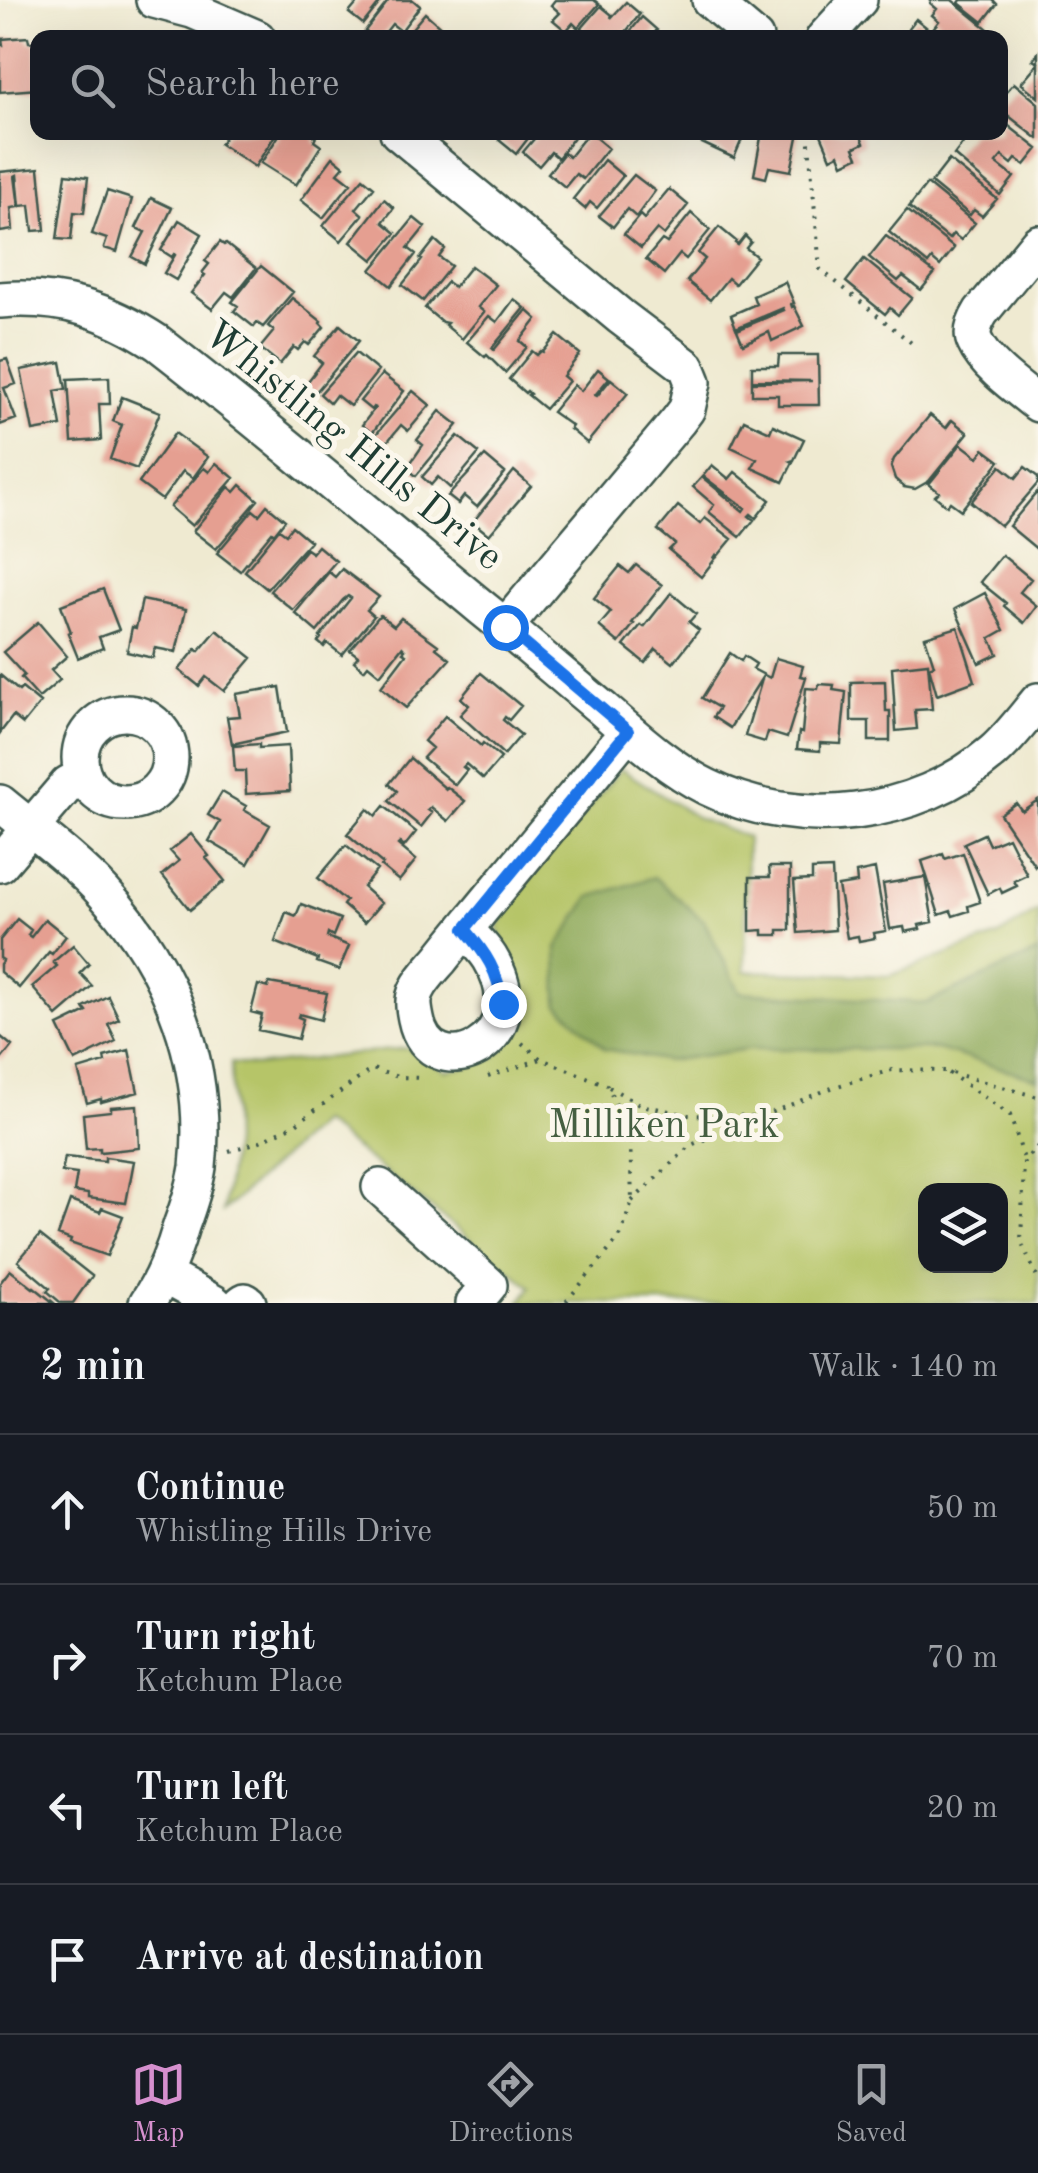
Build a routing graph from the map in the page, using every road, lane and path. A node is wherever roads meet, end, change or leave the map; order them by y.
1 (154, 0) edge
2 (710, 0) edge
3 (859, 0) edge
4 (238, 30) edge
5 (746, 30) edge
6 (831, 30) edge
7 (408, 140) edge
8 (809, 140) edge
9 (1038, 242) edge
10 (0, 300) edge
11 (914, 345) dead end
12 (1038, 404) edge
13 (505, 627) junction
14 (1038, 700) edge
15 (628, 731) junction
16 (84, 776) dead end
17 (0, 804) edge
18 (30, 828) junction
19 (0, 864) edge
20 (465, 929) dead end
21 (945, 1071) junction
22 (430, 1078) dead end
23 (478, 1080) dead end
24 (607, 1085) junction
25 (1038, 1097) edge
26 (763, 1116) junction
27 (1038, 1146) edge
28 (198, 1155) junction
29 (1024, 1161) junction
30 (380, 1187) dead end
31 (632, 1201) junction
32 (1038, 1278) edge
33 (156, 1289) edge
34 (214, 1303) edge
35 (474, 1303) edge
36 (565, 1303) edge

1 - 4 street
2 - 5 street
3 - 6 street
7 - 13 street
8 - 11 path
9 - 12 street
10 - 13 street, Whistling Hills Drive
13 - 15 street, Whistling Hills Drive
14 - 15 street, Whistling Hills Drive
15 - 20 street
16 - 18 street
17 - 18 street
18 - 19 street
18 - 28 street
21 - 25 path
21 - 26 path
21 - 29 path
22 - 28 path
23 - 24 path
24 - 26 path
24 - 31 path
26 - 31 path
27 - 29 path
28 - 33 street
29 - 32 path
30 - 35 street
31 - 36 path
33 - 34 street

